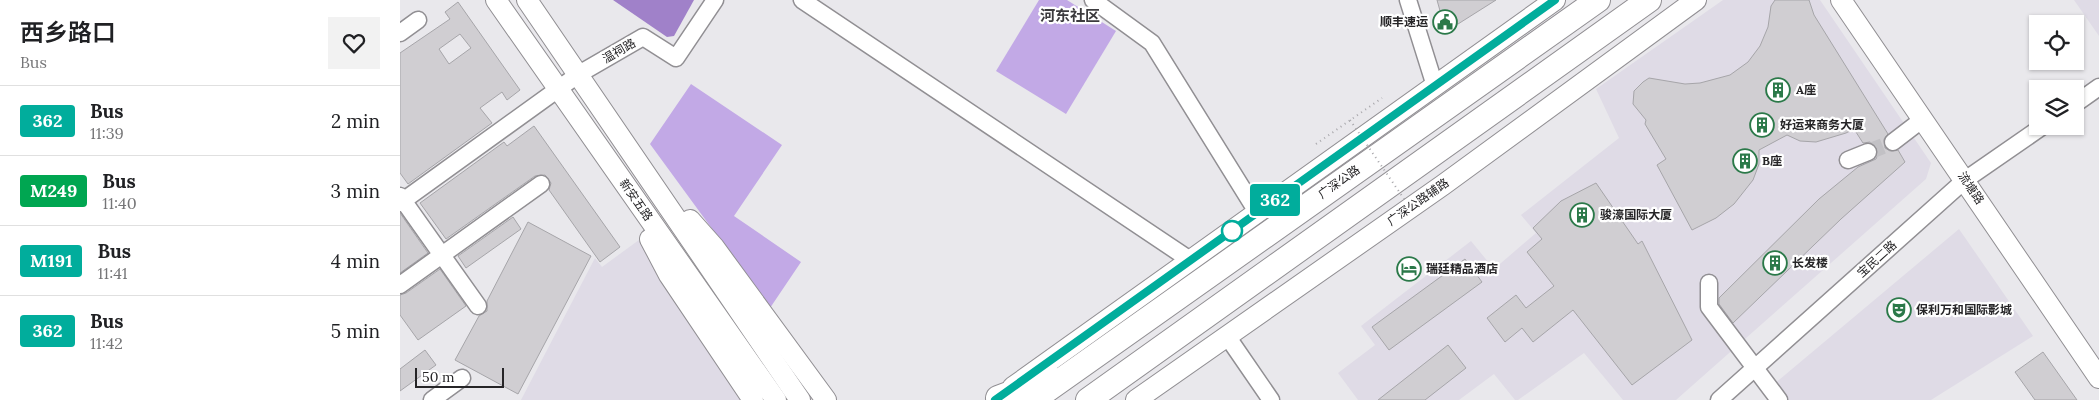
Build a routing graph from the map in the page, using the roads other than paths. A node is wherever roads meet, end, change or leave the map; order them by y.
1 (496, 0) edge
2 (527, 0) edge
3 (715, 0) edge
4 (802, 0) edge
5 (1093, 0) edge
6 (1408, 0) edge
7 (1555, 0) edge
8 (1598, 0) edge
9 (1649, 0) edge
10 (1696, 0) edge
11 (1841, 0) edge
12 (418, 20) dead end
13 (400, 33) edge
14 (579, 74) junction
15 (1434, 86) junction
16 (2099, 87) edge
17 (558, 89) junction
18 (2084, 98) edge
19 (1923, 119) junction
20 (2029, 135) edge
21 (1893, 142) tunnel mouth
22 (1868, 152) tunnel mouth
23 (634, 154) junction
24 (1848, 160) dead end
25 (612, 166) junction
26 (1965, 180) junction
27 (541, 184) dead end
28 (401, 200) edge
29 (1257, 212) junction
30 (442, 255) junction
31 (1190, 260) junction
32 (1709, 283) dead end
33 (400, 285) edge
34 (478, 306) dead end
35 (1227, 336) junction
36 (1080, 366) junction
37 (1755, 368) junction
38 (462, 378) dead end
39 (2099, 378) edge
40 (436, 397) edge
41 (996, 399) edge
42 (753, 400) edge
43 (776, 400) edge
44 (800, 400) edge
45 (826, 400) edge
46 (1033, 400) edge
47 (1088, 400) edge
48 (1136, 400) edge
49 (1271, 400) edge
50 (1718, 400) edge
51 (1779, 400) edge

1 - 17 main road, 新安五路
2 - 14 main road, 新安五路
3 - 14 street, 温祠路
4 - 31 street
5 - 29 street
6 - 15 street
7 - 15 main road
8 - 36 highway, 广深公路
9 - 47 highway
10 - 35 main road, 广深公路辅路
11 - 19 main road, 流塘路
12 - 13 street
14 - 17 street
14 - 23 main road, 新安五路
15 - 29 main road
16 - 18 street
17 - 25 main road, 新安五路
17 - 28 street
19 - 21 street
19 - 26 main road, 流塘路
20 - 26 street, 宝民二路
22 - 24 street
23 - 44 main road, 新安五路
23 - 45 main road
25 - 42 main road
25 - 43 main road, 新安五路
26 - 37 street, 宝民二路
26 - 39 main road, 流塘路
27 - 30 street
28 - 30 street
29 - 31 main road
30 - 33 street
30 - 34 street
31 - 41 main road
32 - 37 street
35 - 48 main road, 广深公路辅路
35 - 49 street
36 - 41 highway
36 - 46 highway, 广深公路
37 - 50 street, 宝民二路
37 - 51 street
38 - 40 street

